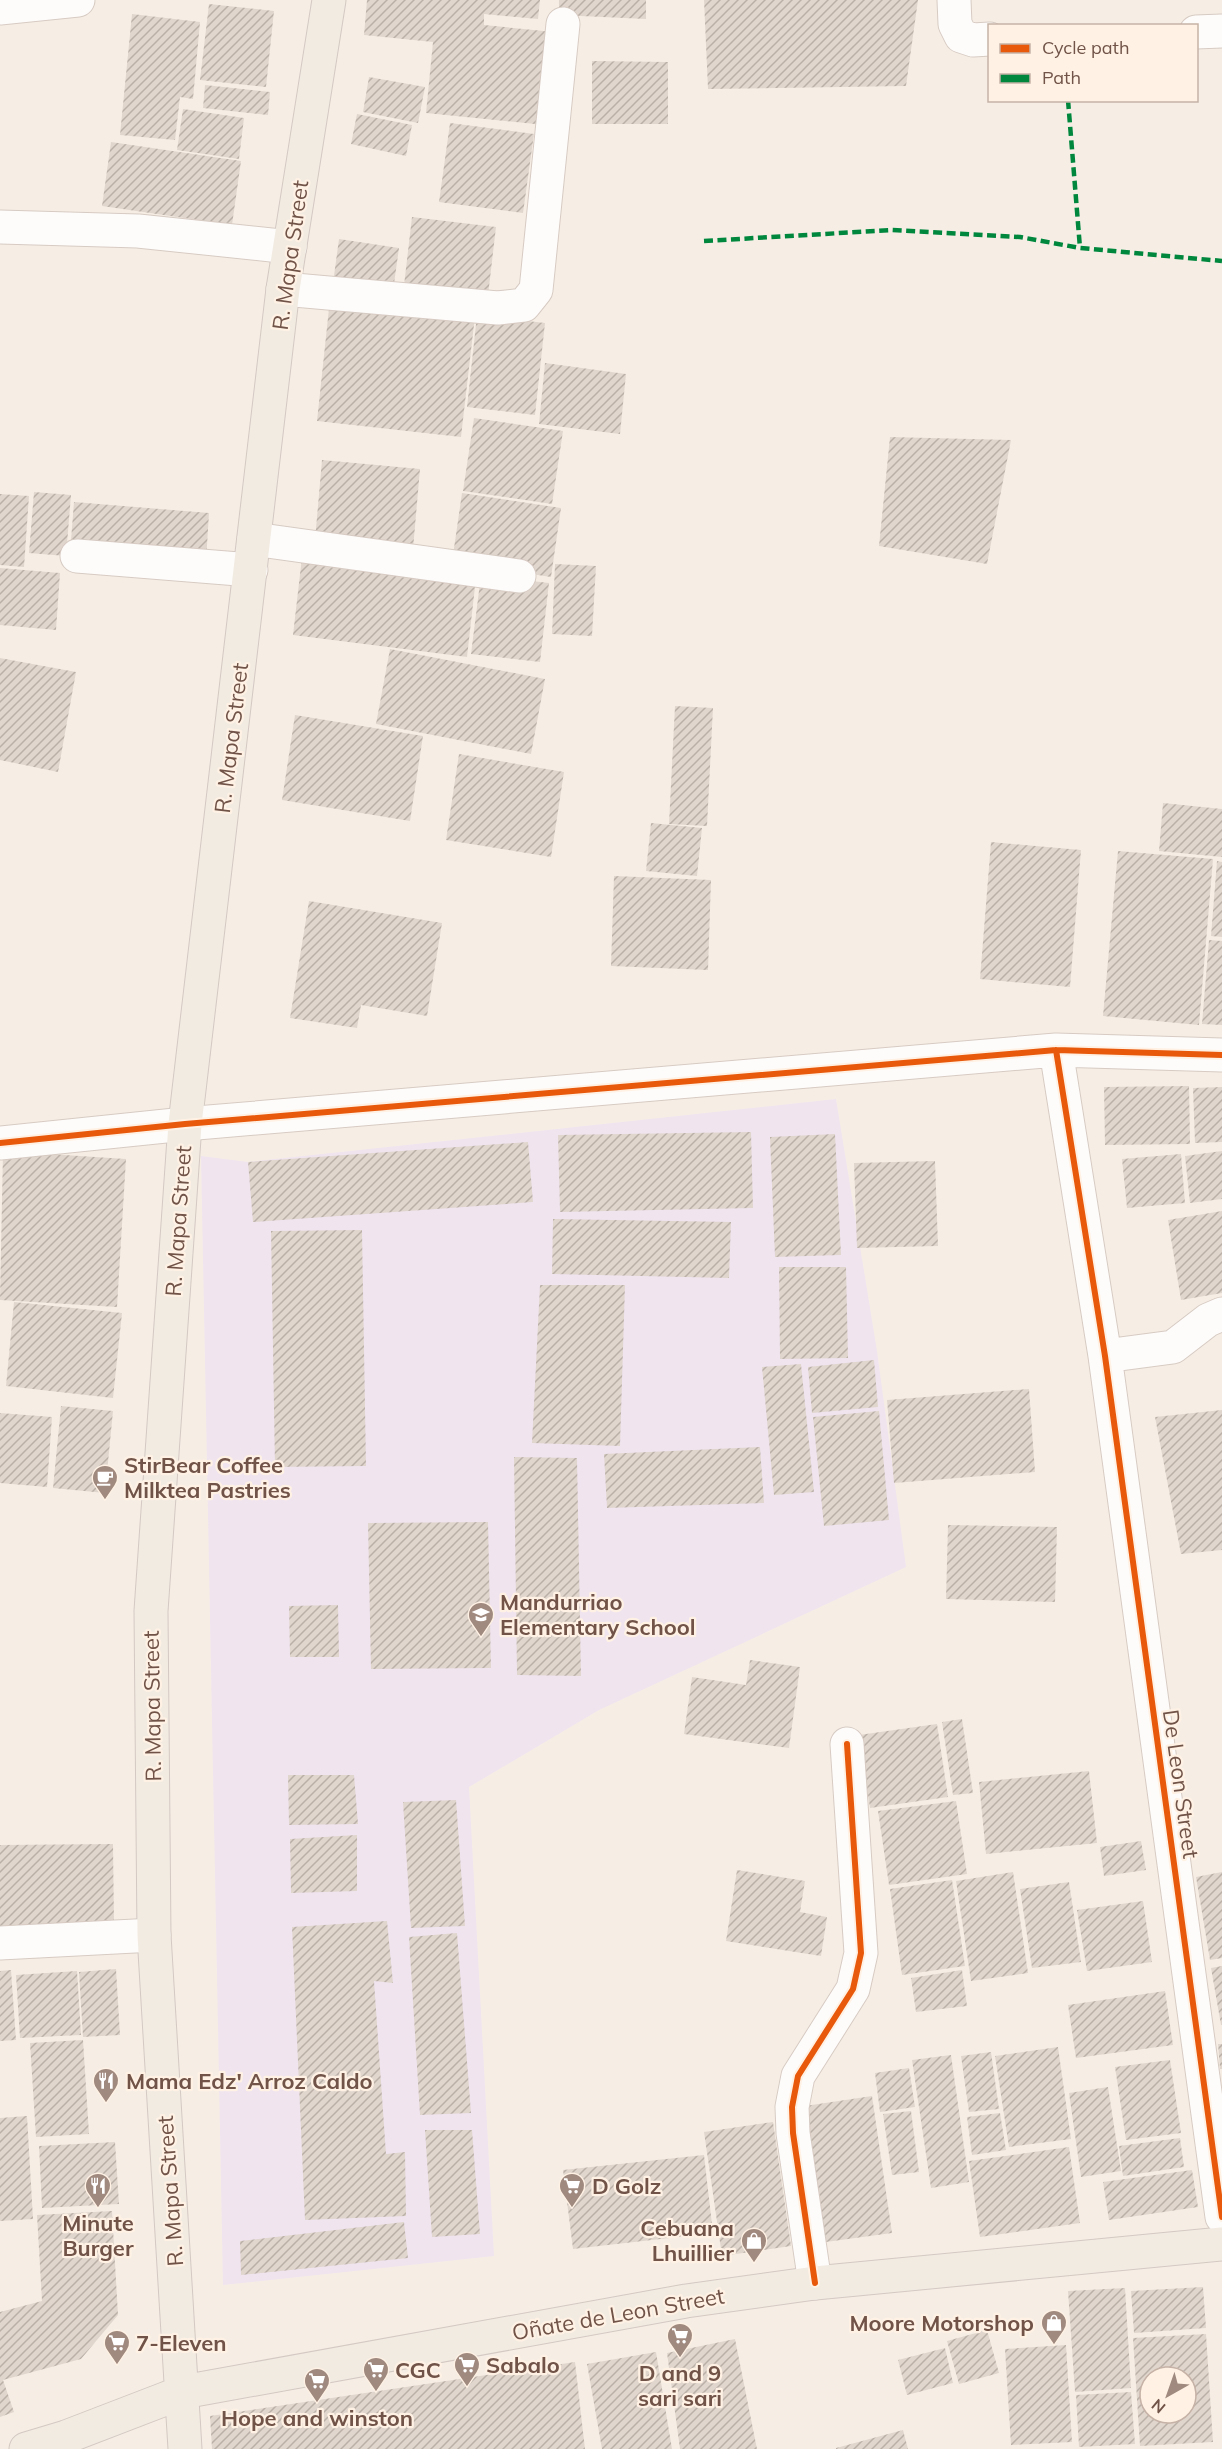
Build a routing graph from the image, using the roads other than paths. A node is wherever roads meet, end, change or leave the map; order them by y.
1 (78, 0) edge
2 (329, 0) edge
3 (954, 0) edge
4 (0, 8) edge
5 (563, 24) dead end
6 (1222, 31) edge
7 (1198, 32) edge
8 (988, 39) edge
9 (0, 227) edge
10 (290, 247) junction
11 (283, 289) junction
12 (252, 554) junction
13 (77, 556) dead end
14 (519, 576) dead end
15 (1056, 1050) junction
16 (1222, 1055) edge
17 (185, 1124) junction
18 (0, 1143) edge
19 (1222, 1314) edge
20 (1105, 1356) junction
21 (847, 1744) dead end
22 (154, 1935) junction
23 (0, 1943) edge
24 (1222, 2217) edge
25 (1222, 2244) edge
26 (815, 2283) junction
27 (183, 2392) junction
28 (26, 2449) edge
29 (185, 2449) edge

1 - 4 street
2 - 10 main road, R. Mapa Street
3 - 8 street
5 - 11 street
6 - 7 street
9 - 10 street
10 - 11 main road, R. Mapa Street
11 - 12 main road, R. Mapa Street
12 - 13 street
12 - 14 street
12 - 17 main road, R. Mapa Street
15 - 16 street
15 - 17 street
15 - 20 street, De Leon Street
17 - 18 street
17 - 22 main road, R. Mapa Street
19 - 20 street
20 - 24 street, De Leon Street
21 - 26 street
22 - 23 street
22 - 27 main road, R. Mapa Street
25 - 26 main road, Oñate de Leon Street
26 - 27 main road, Oñate de Leon Street
27 - 28 main road, Oñate de Leon Street
27 - 29 main road, R. Mapa Street

